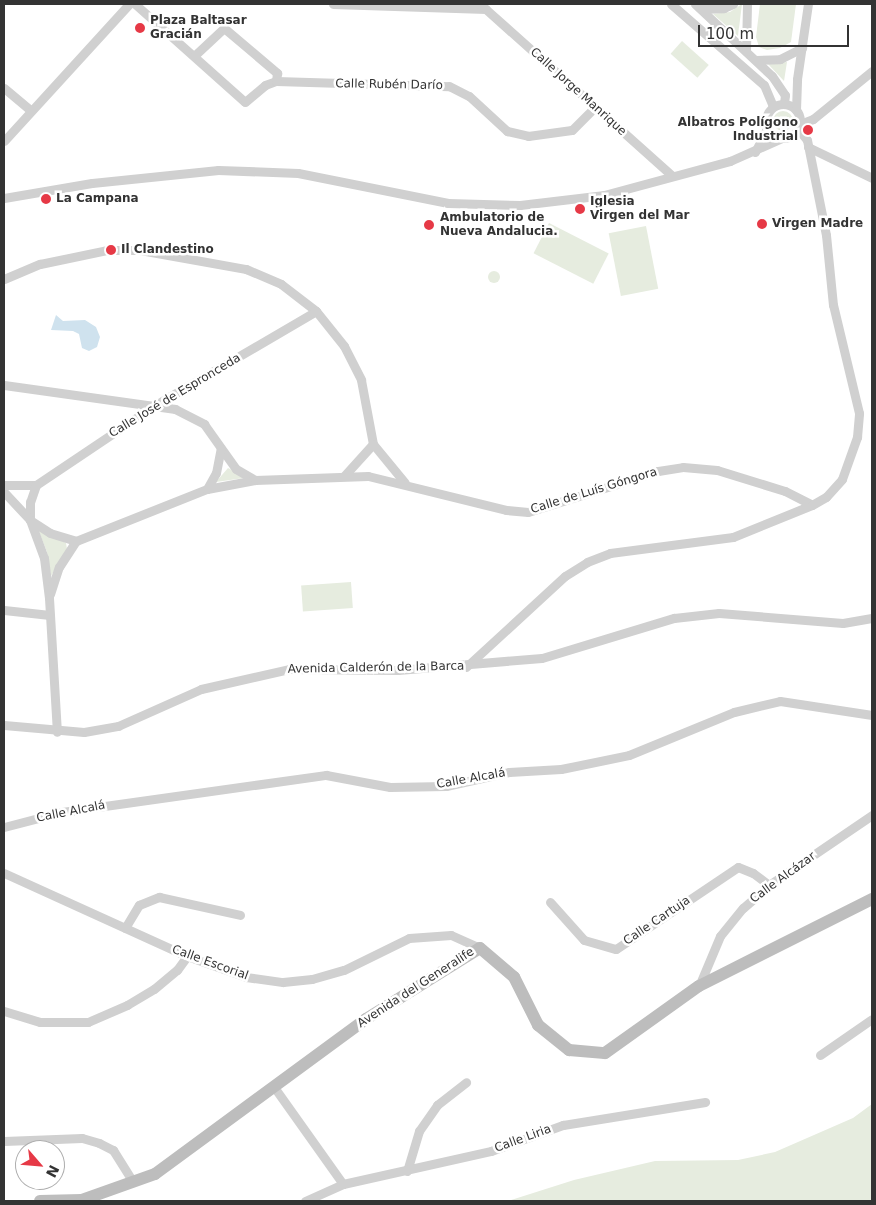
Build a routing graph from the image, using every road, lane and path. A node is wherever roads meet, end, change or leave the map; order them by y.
1 (129, 4) edge
2 (135, 4) edge
3 (334, 4) edge
4 (671, 4) edge
5 (733, 4) edge
6 (748, 4) edge
7 (808, 4) edge
8 (483, 6) edge
9 (698, 7) edge
10 (802, 48) junction
11 (746, 51) junction
12 (194, 56) junction
13 (756, 60) junction
14 (872, 71) edge
15 (797, 79) junction
16 (276, 81) junction
17 (4, 88) edge
18 (786, 104) junction
19 (773, 106) junction
20 (595, 107) junction
21 (796, 110) junction
22 (31, 112) junction
23 (799, 126) junction
24 (767, 128) junction
25 (782, 138) junction
26 (4, 141) edge
27 (808, 147) junction
28 (755, 152) junction
29 (671, 175) junction
30 (872, 178) edge
31 (4, 198) edge
32 (4, 279) edge
33 (316, 312) junction
34 (4, 385) edge
35 (152, 407) junction
36 (373, 444) junction
37 (221, 448) junction
38 (344, 476) junction
39 (255, 480) junction
40 (405, 484) junction
41 (4, 485) edge
42 (36, 485) junction
43 (207, 489) junction
44 (4, 492) edge
45 (812, 505) junction
46 (30, 520) junction
47 (76, 541) junction
48 (49, 598) junction
49 (4, 610) edge
50 (50, 615) junction
51 (872, 618) edge
52 (466, 667) junction
53 (872, 715) edge
54 (4, 725) edge
55 (57, 732) junction
56 (872, 815) edge
57 (4, 827) edge
58 (4, 873) edge
59 (769, 885) junction
60 (872, 899) edge
61 (550, 902) dead end
62 (240, 915) dead end
63 (125, 928) junction
64 (480, 948) junction
65 (187, 956) junction
66 (699, 986) junction
67 (4, 1011) edge
68 (872, 1020) edge
69 (820, 1055) dead end
70 (466, 1082) dead end
71 (274, 1087) junction
72 (705, 1102) dead end
73 (4, 1141) edge
74 (407, 1171) junction
75 (133, 1182) junction
76 (343, 1184) junction
77 (40, 1201) edge
78 (304, 1201) edge

1 - 22 street
2 - 12 street
3 - 8 street, Calle Jorge Manrique
4 - 19 street
5 - 9 street
6 - 11 street
7 - 10 street
8 - 20 street, Calle Jorge Manrique
9 - 11 street
10 - 13 street
10 - 15 street
11 - 13 street
12 - 16 street
12 - 16 street
13 - 18 street
14 - 23 street
15 - 18 street
15 - 21 street
16 - 20 street, Calle Rubén Darío
17 - 22 street
18 - 19 street
18 - 21 street
19 - 24 street
20 - 29 street, Calle Jorge Manrique
21 - 23 street
22 - 26 street
23 - 25 street
23 - 27 street
24 - 25 street
24 - 28 street
25 - 28 street
27 - 30 street
27 - 45 street
28 - 29 street
29 - 31 street
32 - 33 street
33 - 35 street, Calle José de Espronceda
33 - 36 street
34 - 35 street
35 - 37 street
35 - 42 street, Calle José de Espronceda
36 - 38 street
36 - 40 street
37 - 39 street
37 - 43 street
38 - 39 street, Calle de Luís Góngora
38 - 40 street, Calle de Luís Góngora
39 - 43 street, Calle de Luís Góngora
40 - 45 street, Calle de Luís Góngora
41 - 42 street
42 - 46 street
43 - 47 street, Calle de Luís Góngora
44 - 46 street
45 - 52 street
46 - 47 street
46 - 48 street
47 - 48 street
48 - 50 street
49 - 50 street
50 - 55 street
51 - 52 street, Avenida Calderón de la Barca
52 - 55 street, Avenida Calderón de la Barca
53 - 57 street, Calle Alcalá
54 - 55 street, Avenida Calderón de la Barca
56 - 59 street, Calle Alcázar
58 - 63 street, Calle Escorial
59 - 61 street, Calle Cartuja
59 - 66 street, Calle Alcázar
60 - 66 street, Avenida del Generalife
62 - 63 street
63 - 65 street, Calle Escorial
64 - 65 street, Calle Escorial
64 - 66 street, Avenida del Generalife
64 - 71 street, Avenida del Generalife
65 - 67 street
68 - 69 street
70 - 74 street
71 - 75 street, Avenida del Generalife
71 - 76 street
72 - 74 street, Calle Liria
73 - 75 street
74 - 76 street, Calle Liria
75 - 77 street, Avenida del Generalife
76 - 78 street, Calle Liria

